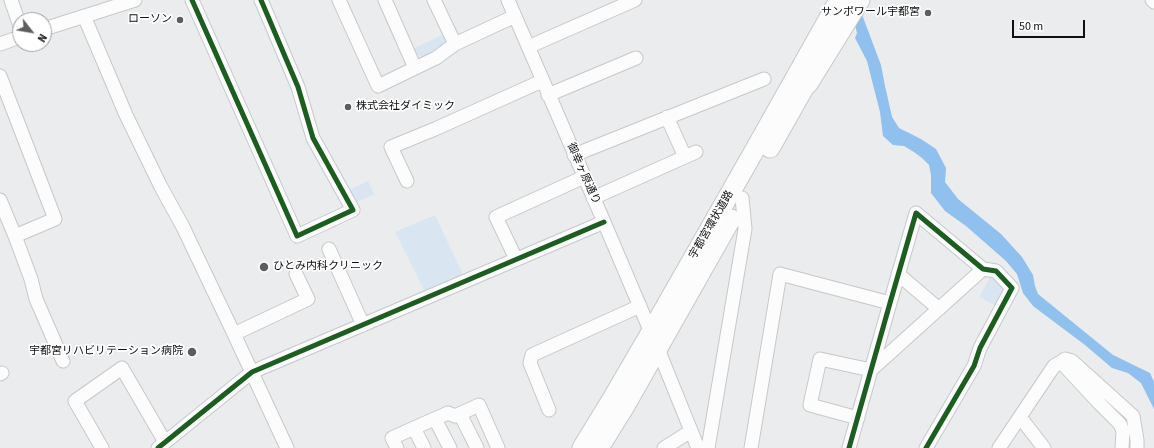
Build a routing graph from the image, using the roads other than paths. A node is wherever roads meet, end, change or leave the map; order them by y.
1 (11, 0) edge
2 (134, 0) edge
3 (192, 0) edge
4 (261, 0) edge
5 (339, 0) edge
6 (385, 0) edge
7 (434, 0) edge
8 (508, 0) edge
9 (635, 0) edge
10 (830, 0) edge
11 (839, 0) edge
12 (853, 0) edge
13 (860, 0) edge
14 (608, 5) edge
15 (15, 12) edge
16 (84, 16) junction
17 (514, 16) junction
18 (52, 26) edge
19 (12, 40) edge
20 (0, 44) edge
21 (454, 44) junction
22 (528, 47) junction
23 (636, 58) dead end
24 (415, 68) junction
25 (0, 76) edge
26 (764, 78) dead end
27 (542, 81) junction
28 (548, 95) junction
29 (784, 111) junction
30 (667, 117) junction
31 (574, 155) junction
32 (584, 177) junction
33 (407, 181) dead end
34 (593, 198) junction
35 (742, 198) junction
36 (0, 200) edge
37 (604, 222) junction
38 (15, 236) junction
39 (329, 249) dead end
40 (516, 259) junction
41 (983, 269) junction
42 (296, 274) dead end
43 (898, 274) junction
44 (890, 303) junction
45 (640, 306) junction
46 (939, 309) junction
47 (363, 325) junction
48 (234, 334) junction
49 (654, 341) junction
50 (63, 360) dead end
51 (1061, 362) junction
52 (871, 370) junction
53 (252, 372) junction
54 (549, 410) dead end
55 (460, 414) junction
56 (1020, 417) junction
57 (858, 418) junction
58 (435, 419) junction
59 (414, 428) junction
60 (691, 431) junction
61 (162, 445) edge
62 (102, 448) edge
63 (287, 448) edge
64 (397, 448) edge
65 (424, 448) edge
66 (450, 448) edge
67 (477, 448) edge
68 (498, 448) edge
69 (582, 448) edge
70 (599, 448) edge
71 (664, 448) edge
72 (698, 448) edge
73 (708, 448) edge
74 (750, 448) edge
75 (849, 448) edge
76 (926, 448) edge
77 (999, 448) edge
78 (1044, 448) edge
79 (1122, 448) edge
80 (1137, 448) edge

1 - 15 street
2 - 16 street
3 - 4 street
5 - 24 street
6 - 24 street
7 - 21 street
8 - 17 street, 御幸ヶ原通り
9 - 14 street
10 - 29 highway
11 - 29 highway, 宇都宮環状道路
12 - 29 highway, 宇都宮環状道路
13 - 29 highway
14 - 22 street
16 - 18 street
16 - 48 street
17 - 21 street
17 - 22 street, 御幸ヶ原通り
19 - 20 street
21 - 24 street
22 - 27 street, 御幸ヶ原通り
23 - 28 street
25 - 38 street
26 - 30 street
27 - 28 street, 御幸ヶ原通り
27 - 33 street
28 - 31 street, 御幸ヶ原通り
29 - 35 highway, 宇都宮環状道路
29 - 49 highway, 宇都宮環状道路
30 - 31 street
30 - 34 street
31 - 32 street, 御幸ヶ原通り
32 - 34 street, 御幸ヶ原通り
32 - 40 street
34 - 37 street, 御幸ヶ原通り
35 - 49 highway, 宇都宮環状道路
35 - 73 street
36 - 38 street
37 - 40 street
37 - 45 street, 御幸ヶ原通り
38 - 50 street
39 - 47 street
40 - 47 street
41 - 43 street
41 - 46 street
41 - 76 street
42 - 48 street
43 - 44 street
43 - 46 street
44 - 52 street
44 - 74 street
45 - 49 street, 御幸ヶ原通り
45 - 54 street
46 - 52 street
47 - 53 street
48 - 53 street
49 - 60 street, 御幸ヶ原通り
49 - 69 highway, 宇都宮環状道路
49 - 70 highway, 宇都宮環状道路
51 - 56 street
51 - 79 street
51 - 80 street
52 - 57 street
52 - 57 street
53 - 61 street
53 - 63 street
55 - 58 street
55 - 67 street
55 - 68 street
56 - 77 street
56 - 78 street
57 - 75 street
58 - 59 street
58 - 66 street
59 - 64 street
59 - 65 street
60 - 71 street
60 - 72 street, 御幸ヶ原通り
61 - 62 street

